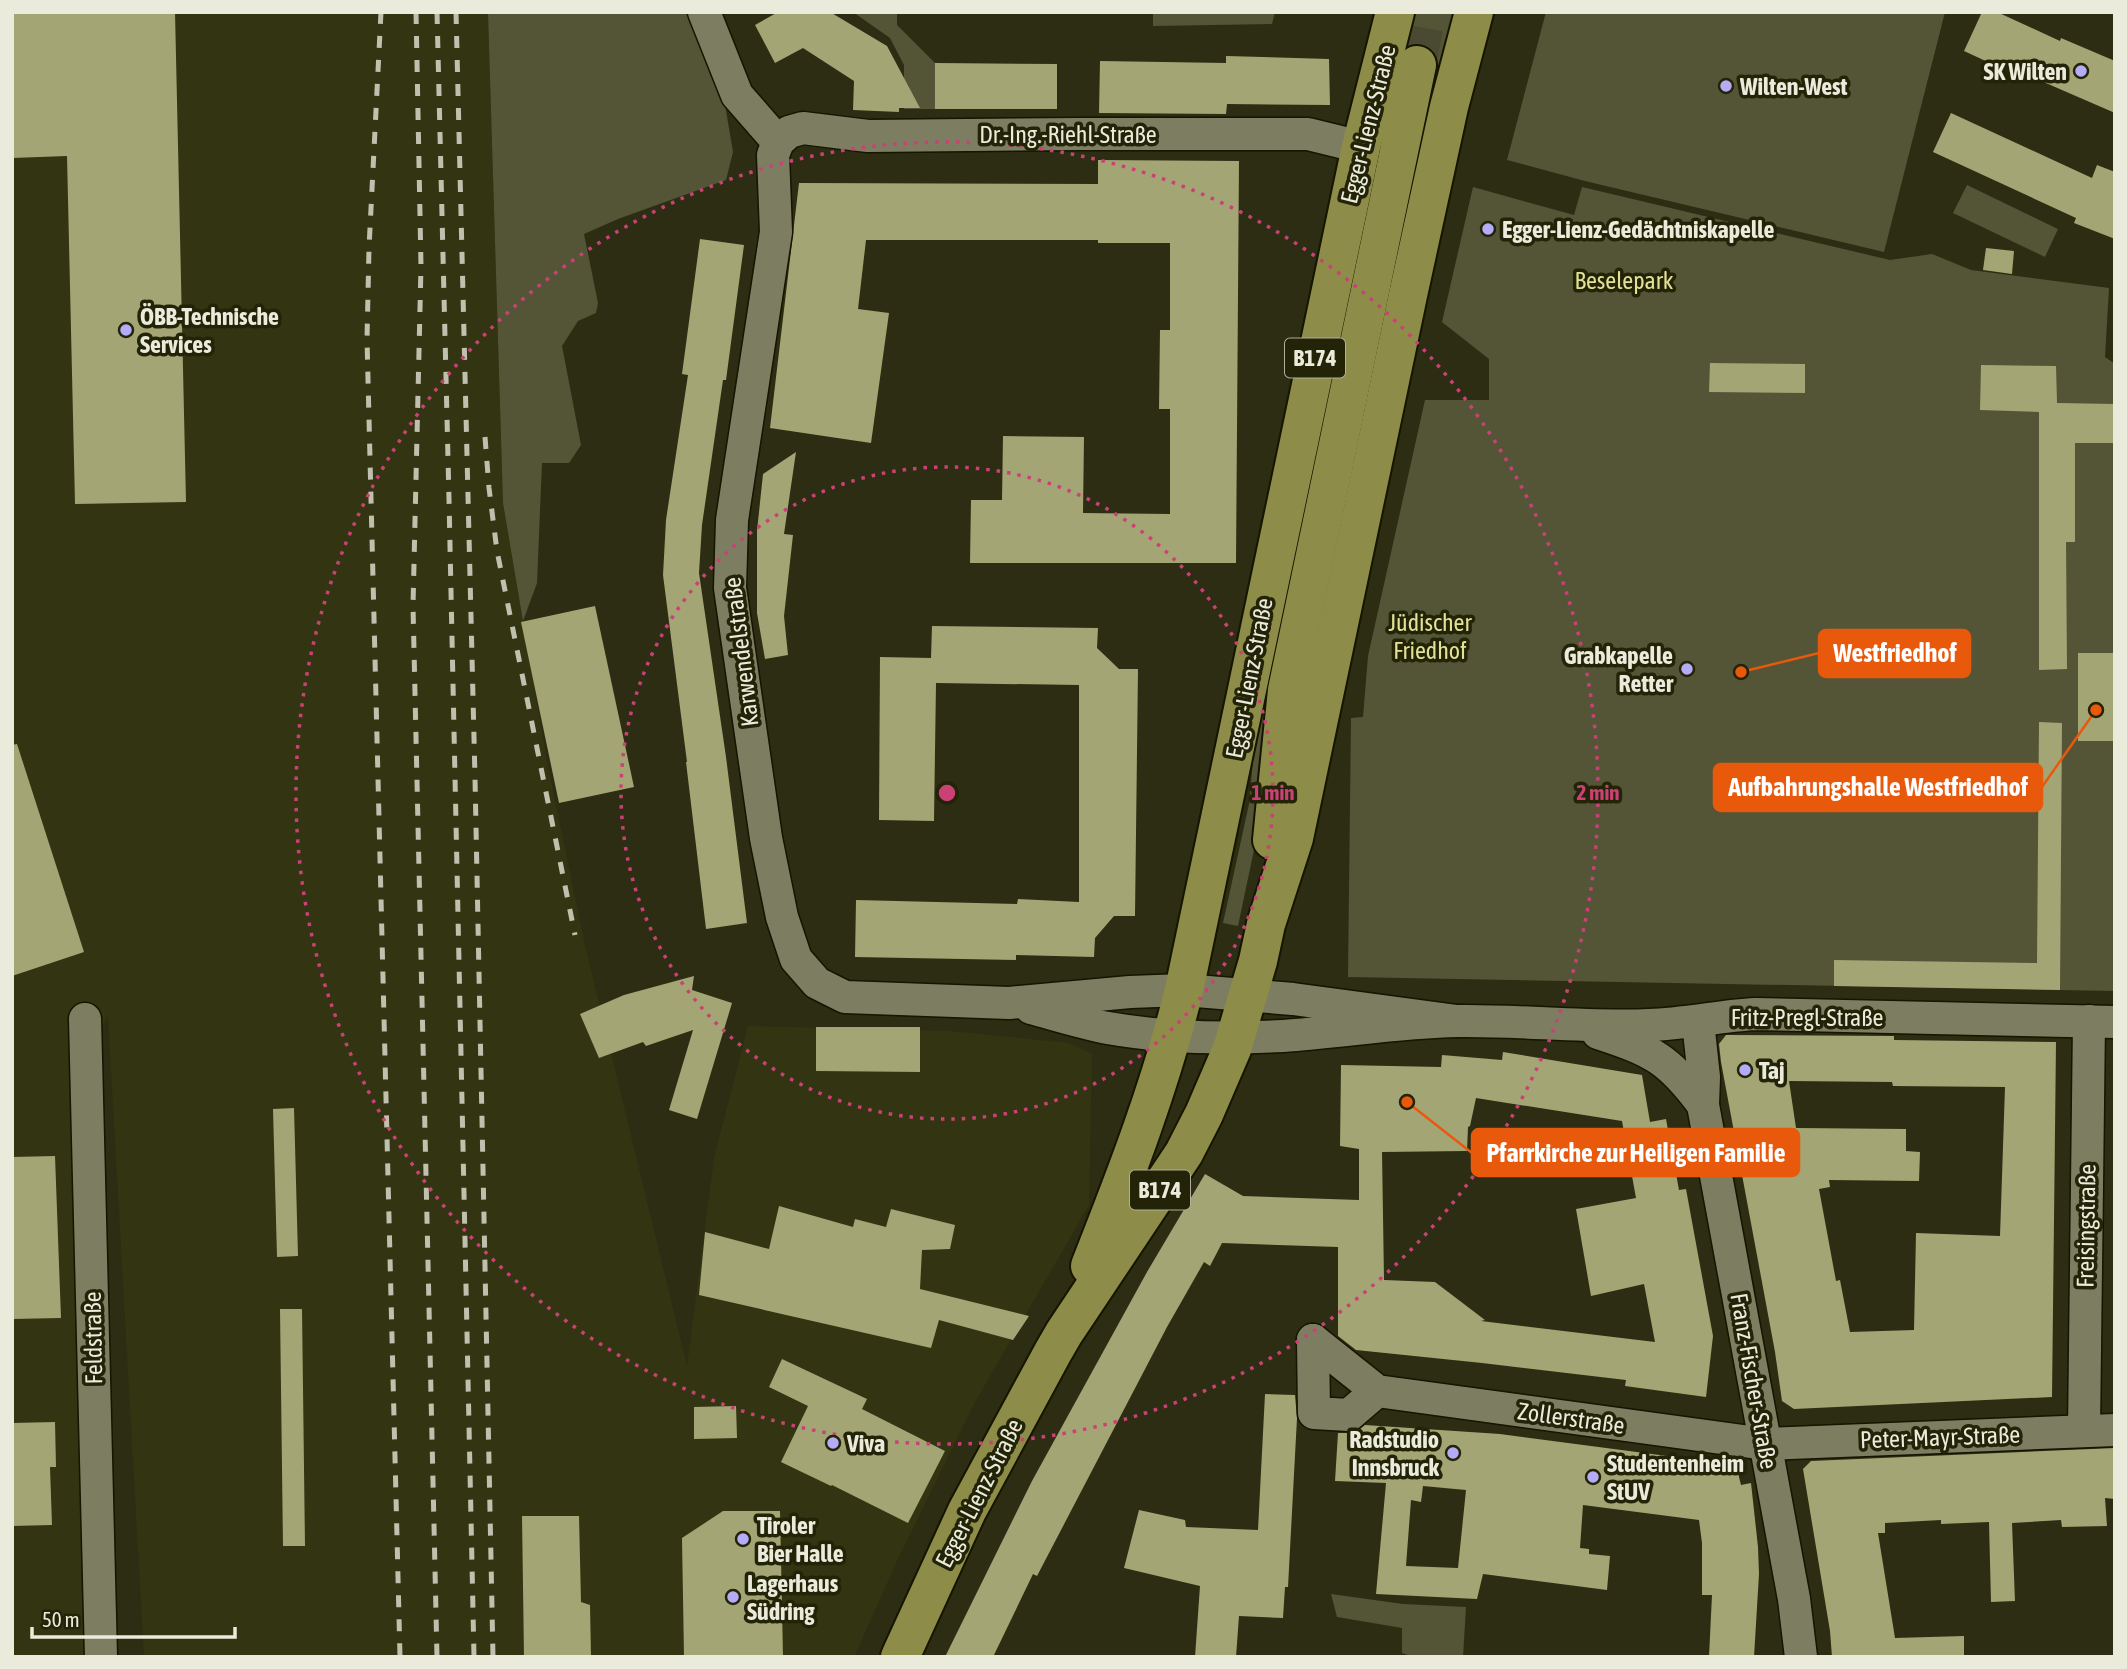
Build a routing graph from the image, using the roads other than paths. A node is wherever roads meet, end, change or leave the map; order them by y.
1 (704, 12) edge
2 (1395, 12) edge
3 (1474, 12) edge
4 (1417, 65) tunnel mouth
5 (778, 142) junction
6 (1360, 147) junction
7 (1266, 924) junction
8 (1184, 990) junction
9 (1248, 995) junction
10 (1009, 1003) junction
11 (85, 1019) dead end
12 (1457, 1021) junction
13 (1698, 1022) junction
14 (2102, 1022) edge
15 (1571, 1024) junction
16 (1173, 1035) junction
17 (1236, 1037) junction
18 (1703, 1105) junction
19 (1064, 1333) junction
20 (1377, 1391) dead end
21 (2100, 1430) edge
22 (1765, 1444) junction
23 (101, 1657) edge
24 (900, 1657) edge
25 (1801, 1657) edge

1 - 5 street
2 - 6 main road, Egger-Lienz-Straße / B174
3 - 7 main road, Egger-Lienz-Straße / B174
4 - 7 main road, Egger-Lienz-Straße
5 - 6 street, Dr.-Ing.-Riehl-Straße
5 - 10 street, Karwendelstraße
6 - 8 main road, Egger-Lienz-Straße / B174
7 - 9 main road, Egger-Lienz-Straße / B174
8 - 9 street, Fritz-Pregl-Straße
8 - 10 street, Karwendelstraße
8 - 16 main road, Egger-Lienz-Straße / B174
9 - 12 street, Fritz-Pregl-Straße
9 - 17 main road, Egger-Lienz-Straße / B174
10 - 16 street, Karwendelstraße
11 - 23 street, Feldstraße
12 - 15 street, Fritz-Pregl-Straße
12 - 17 street, Fritz-Pregl-Straße
13 - 14 street, Fritz-Pregl-Straße
13 - 15 street, Fritz-Pregl-Straße
13 - 18 street, Franz-Fischer-Straße
14 - 21 street, Freisingstraße
15 - 18 street, Franz-Fischer-Straße
16 - 17 street, Fritz-Pregl-Straße
16 - 19 main road, Egger-Lienz-Straße / B174
17 - 19 main road, Egger-Lienz-Straße / B174
18 - 22 street, Franz-Fischer-Straße
19 - 24 main road, Egger-Lienz-Straße / B174
20 - 22 street, Zollerstraße
21 - 22 street, Peter-Mayr-Straße
22 - 25 street, Franz-Fischer-Straße

